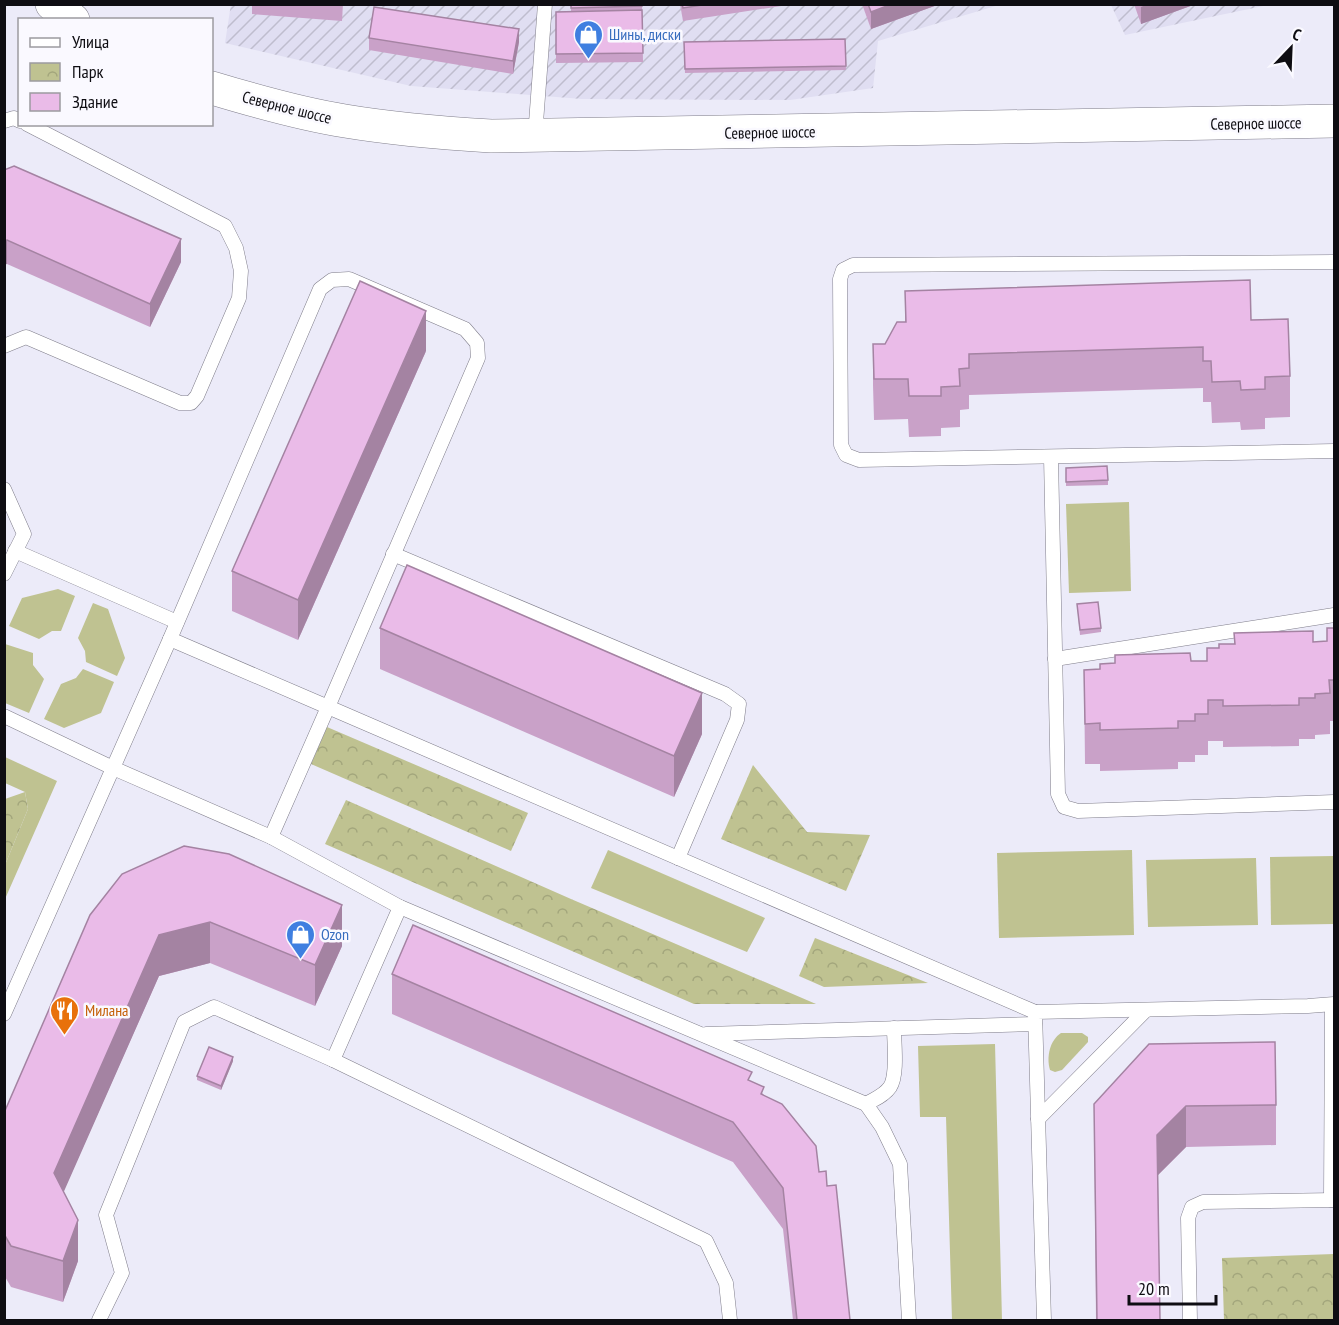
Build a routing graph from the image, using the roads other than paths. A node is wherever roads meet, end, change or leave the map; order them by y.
1 (52, 4) edge
2 (545, 4) edge
3 (71, 18) edge
4 (213, 88) edge
5 (1335, 121) edge
6 (31, 126) edge
7 (536, 136) junction
8 (1335, 262) edge
9 (4, 346) edge
10 (1335, 451) edge
11 (1050, 457) junction
12 (4, 489) edge
13 (15, 551) junction
14 (393, 554) junction
15 (4, 574) edge
16 (1335, 615) edge
17 (177, 622) junction
18 (170, 639) junction
19 (1055, 659) junction
20 (328, 707) junction
21 (4, 716) edge
22 (113, 768) junction
23 (1335, 802) edge
24 (272, 837) junction
25 (678, 858) junction
26 (400, 907) junction
27 (1333, 1005) edge
28 (1146, 1010) junction
29 (4, 1014) edge
30 (1035, 1018) junction
31 (894, 1028) junction
32 (701, 1034) junction
33 (333, 1060) junction
34 (866, 1104) junction
35 (1038, 1119) junction
36 (1333, 1200) edge
37 (99, 1320) edge
38 (730, 1320) edge
39 (909, 1320) edge
40 (1044, 1320) edge
41 (1190, 1320) edge

1 - 3 main road
2 - 7 lane
4 - 7 main road, Северное шоссе
5 - 7 main road, Северное шоссе
6 - 9 lane
8 - 11 lane
10 - 11 lane
11 - 19 lane
12 - 13 lane
13 - 15 lane
13 - 17 lane
14 - 17 lane
14 - 20 lane
14 - 25 lane
16 - 19 lane
17 - 18 lane
18 - 20 lane
18 - 22 lane
19 - 23 lane
20 - 24 lane
20 - 25 lane
21 - 22 lane
22 - 24 lane
22 - 29 lane
24 - 26 lane
25 - 30 lane
26 - 32 lane
26 - 33 lane
27 - 28 lane
27 - 36 lane
28 - 30 lane
28 - 35 lane
30 - 31 lane
30 - 35 lane
31 - 32 lane
31 - 34 lane
32 - 34 lane
33 - 37 lane
33 - 38 lane
34 - 39 lane
35 - 40 lane
36 - 41 lane

